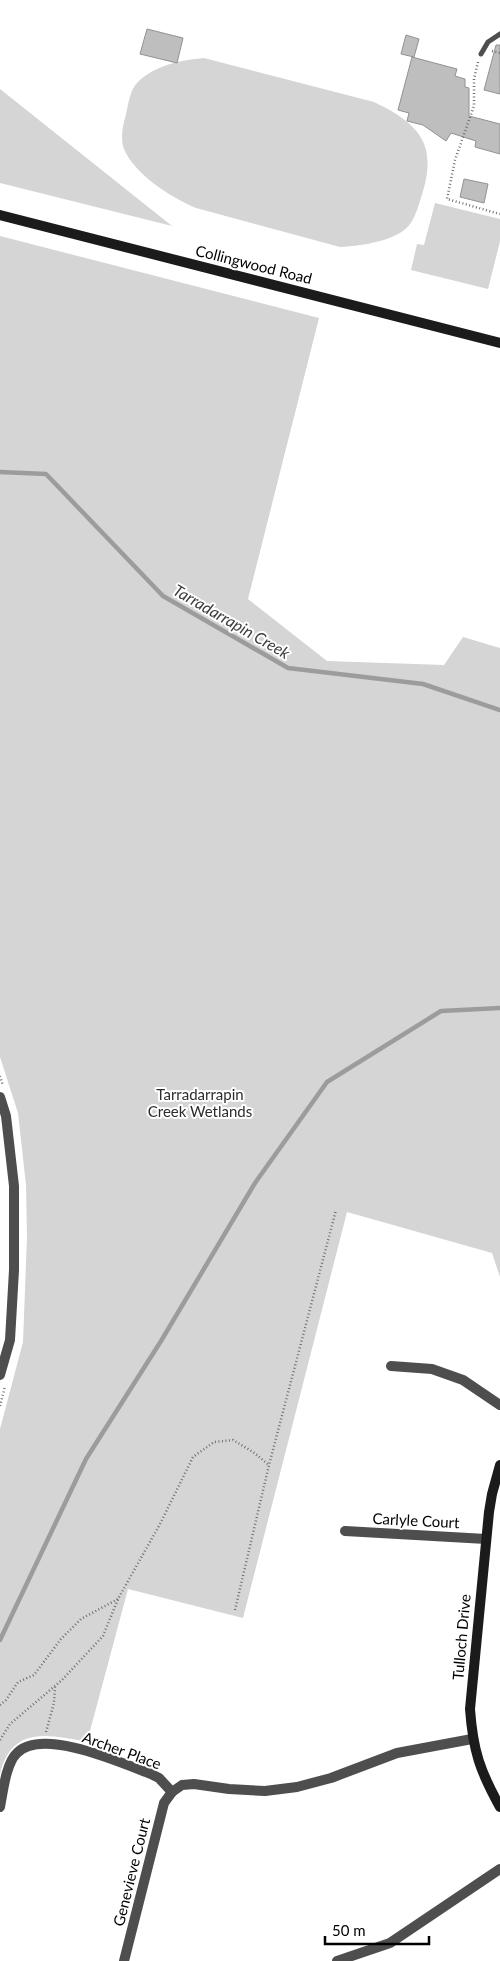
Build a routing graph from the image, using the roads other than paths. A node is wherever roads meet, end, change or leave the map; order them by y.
1 (500, 34) edge
2 (481, 54) road end
3 (0, 215) edge
4 (500, 343) edge
5 (0, 1097) edge
6 (391, 1366) dead end
7 (0, 1375) edge
8 (500, 1405) edge
9 (500, 1465) edge
10 (345, 1531) dead end
11 (486, 1539) junction
12 (472, 1740) junction
13 (172, 1792) junction
14 (0, 1807) edge
15 (500, 1807) edge
16 (500, 1868) edge
17 (124, 1961) edge
18 (337, 1961) edge

1 - 2 lane
3 - 4 street, Collingwood Road
5 - 7 street
6 - 8 street
9 - 11 street, Tulloch Drive
10 - 11 street, Carlyle Court
11 - 12 street, Tulloch Drive
12 - 13 street
12 - 15 street, Tulloch Drive
13 - 14 street, Archer Place
13 - 17 street, Genevieve Court
16 - 18 street

